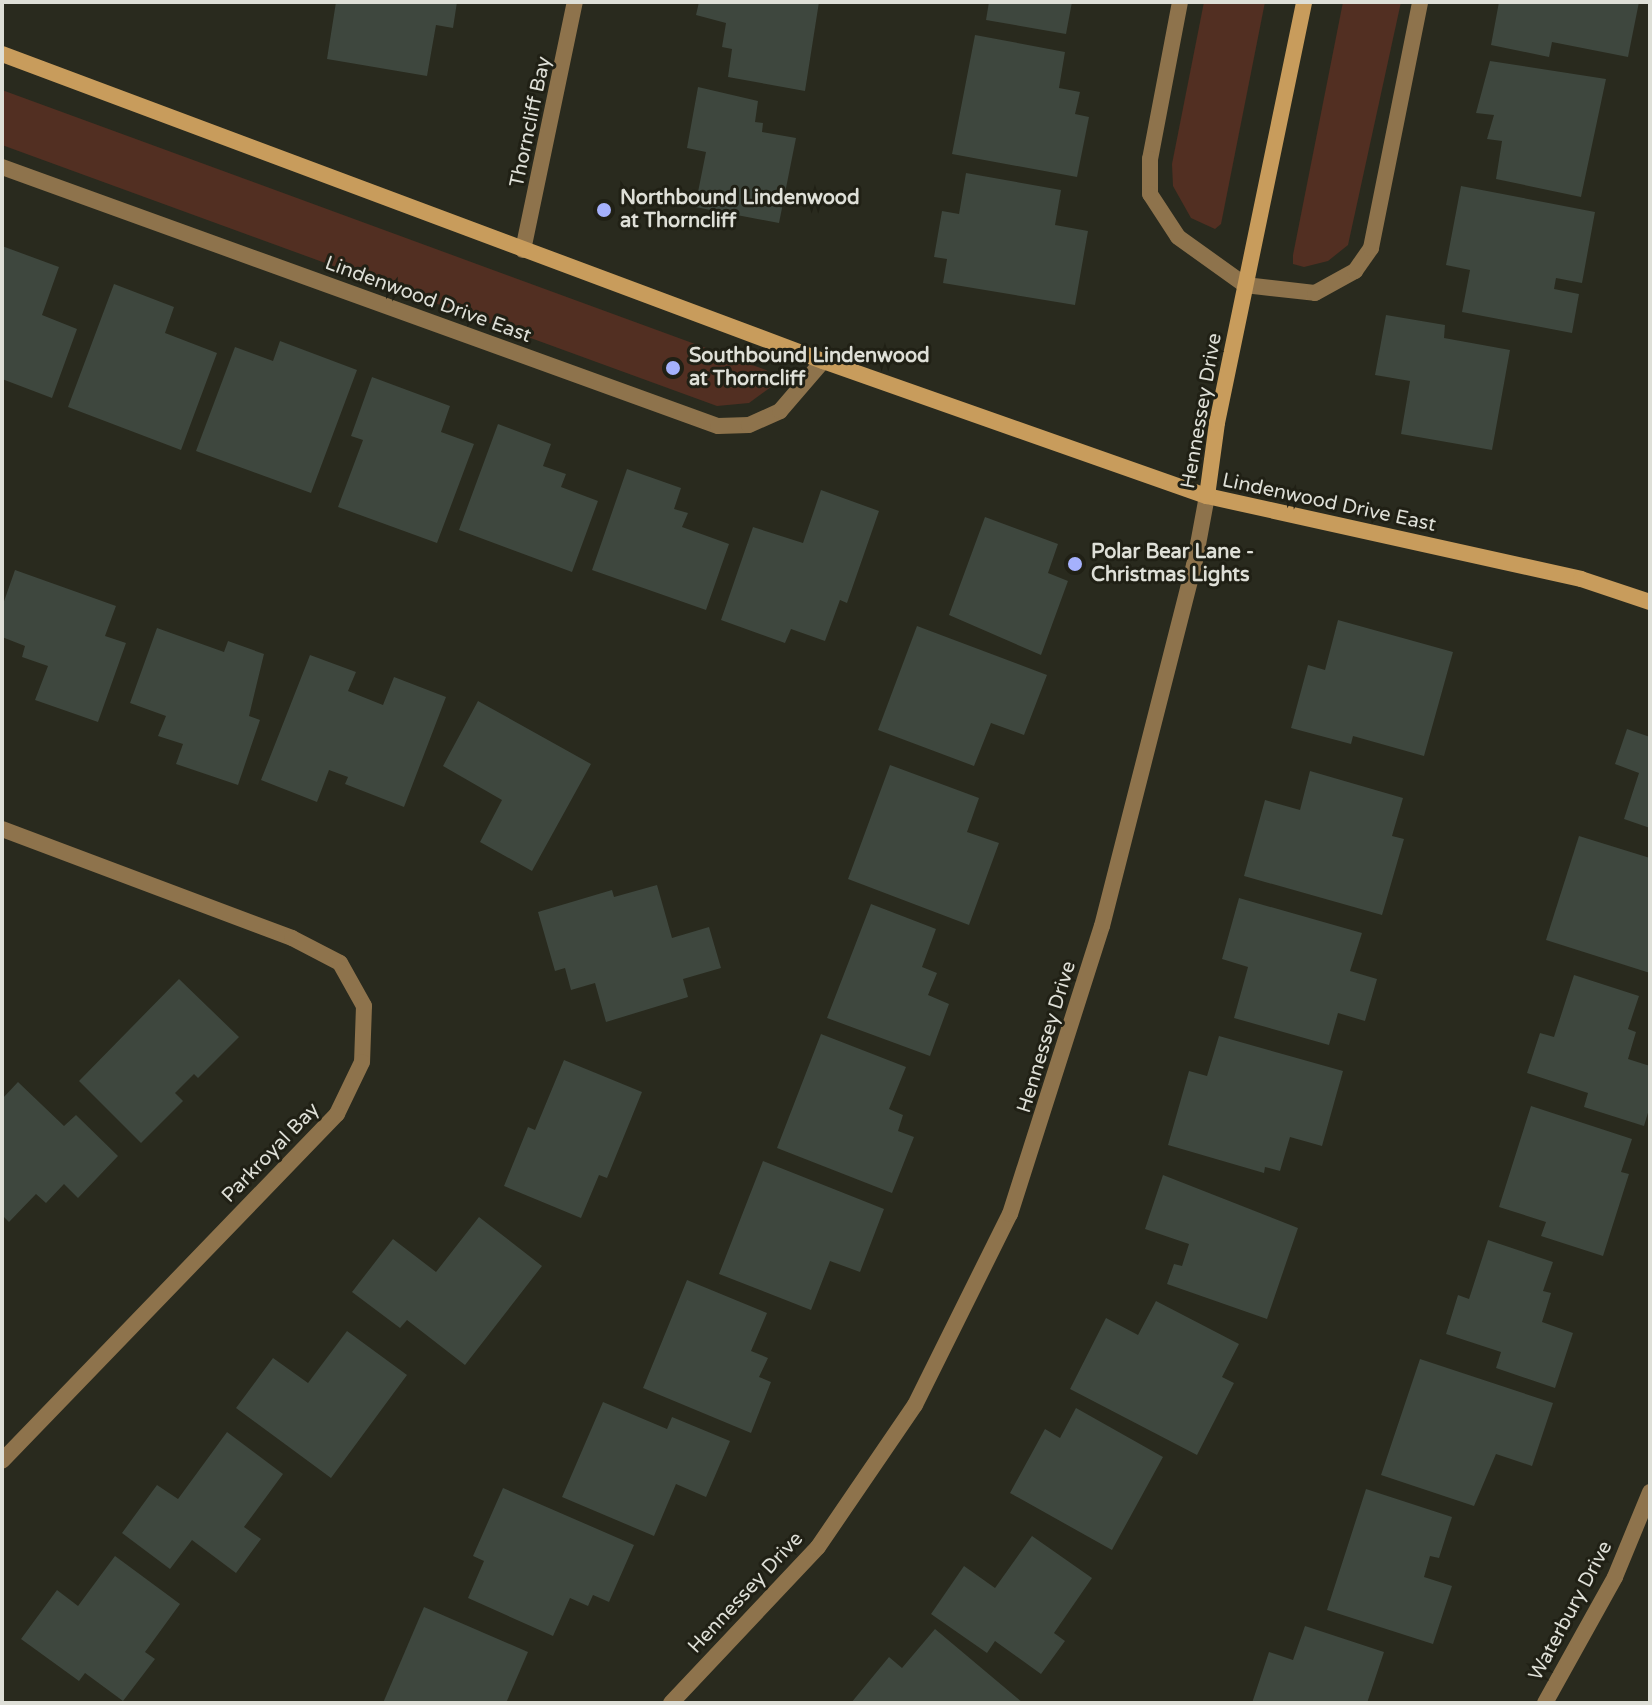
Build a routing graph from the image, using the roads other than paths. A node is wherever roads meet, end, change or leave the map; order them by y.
1 (575, 2) edge
2 (1180, 2) edge
3 (1304, 2) edge
4 (1420, 2) edge
5 (2, 54) edge
6 (2, 167) edge
7 (523, 250) junction
8 (1245, 285) junction
9 (823, 361) junction
10 (1207, 496) junction
11 (1650, 602) edge
12 (2, 829) edge
13 (2, 1461) edge
14 (1650, 1492) edge
15 (671, 1703) edge
16 (1545, 1703) edge

1 - 7 street, Thorncliff Bay
2 - 8 street
3 - 8 street, Hennessey Drive
4 - 8 street
5 - 7 street, Lindenwood Drive East
6 - 9 street, Lindenwood Drive East
7 - 9 street, Lindenwood Drive East
8 - 10 street, Hennessey Drive
9 - 10 street, Lindenwood Drive East
10 - 11 street, Lindenwood Drive East
10 - 15 street, Hennessey Drive
12 - 13 street, Parkroyal Bay
14 - 16 street, Waterbury Drive

